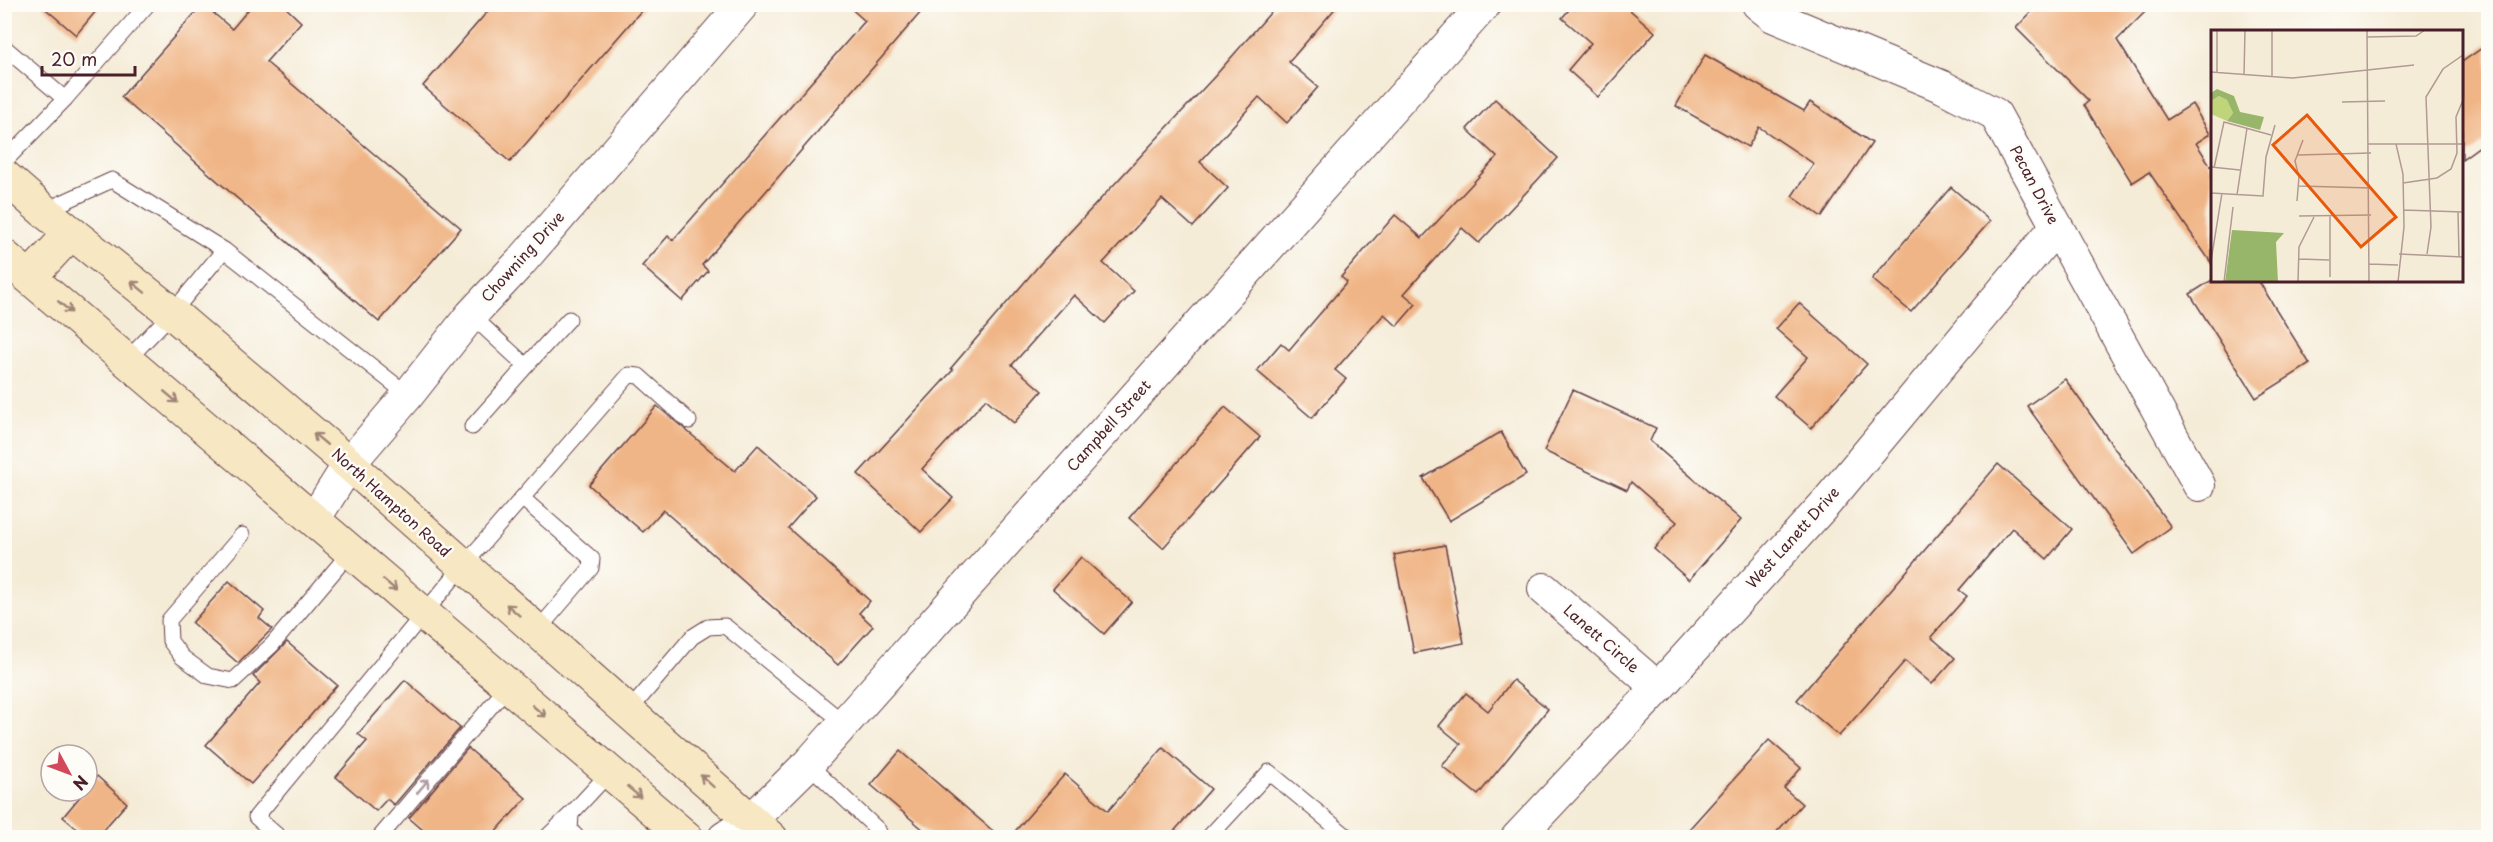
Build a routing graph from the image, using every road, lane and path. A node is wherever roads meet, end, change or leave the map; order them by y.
1 (148, 4) edge
2 (743, 4) edge
3 (1485, 4) edge
4 (1758, 4) edge
5 (4, 47) edge
6 (65, 99) junction
7 (4, 162) edge
8 (4, 176) edge
9 (44, 211) junction
10 (2056, 227) junction
11 (71, 233) junction
12 (224, 250) junction
13 (4, 256) edge
14 (30, 278) junction
15 (172, 314) junction
16 (471, 315) junction
17 (569, 319) dead end
18 (127, 360) junction
19 (526, 366) junction
20 (408, 395) junction
21 (689, 421) dead end
22 (472, 427) dead end
23 (349, 464) junction
24 (2199, 485) dead end
25 (522, 498) junction
26 (315, 518) junction
27 (242, 535) dead end
28 (351, 552) junction
29 (462, 566) junction
30 (1544, 589) dead end
31 (423, 612) junction
32 (537, 631) junction
33 (509, 686) junction
34 (1658, 688) junction
35 (628, 711) junction
36 (844, 723) junction
37 (808, 764) junction
38 (610, 772) junction
39 (570, 814) junction
40 (749, 832) edge
41 (386, 835) edge
42 (280, 837) edge
43 (546, 837) edge
44 (578, 837) edge
45 (687, 837) edge
46 (881, 837) edge
47 (1208, 837) edge
48 (1348, 837) edge
49 (1517, 837) edge

1 - 6 lane
2 - 16 street, Chowning Drive
3 - 36 street, Campbell Street
4 - 10 street, Pecan Drive
5 - 6 lane
6 - 7 lane
8 - 9 main road, North Hampton Road
9 - 11 main road, North Hampton Road
9 - 12 lane
10 - 24 street, Pecan Drive
10 - 34 street, West Lanett Drive
11 - 14 main road
15 -> 11 main road, North Hampton Road
12 - 15 lane
12 - 20 lane
13 - 14 main road
14 -> 18 main road
15 - 18 lane
23 -> 15 main road, North Hampton Road
16 - 19 lane
16 - 20 street, Chowning Drive
17 - 19 lane
18 -> 26 main road
19 - 22 lane
20 - 23 street, Chowning Drive
21 - 25 lane
23 - 26 street, Chowning Drive
23 - 29 main road, North Hampton Road
25 - 29 lane
25 - 32 lane
26 - 28 main road
27 - 28 lane
28 -> 31 main road
29 - 31 lane
32 -> 29 main road, North Hampton Road
30 - 34 street, Lanett Circle
31 - 33 main road
31 - 42 lane
32 - 35 main road, North Hampton Road
33 -> 38 main road
41 -> 33 lane
34 - 49 street, West Lanett Drive
35 - 36 lane
40 -> 35 main road, North Hampton Road
36 - 37 street, Campbell Street
37 - 40 street, Campbell Street
37 - 46 lane
38 - 39 lane
38 -> 45 main road
39 - 43 lane
39 - 44 lane
47 - 48 lane

